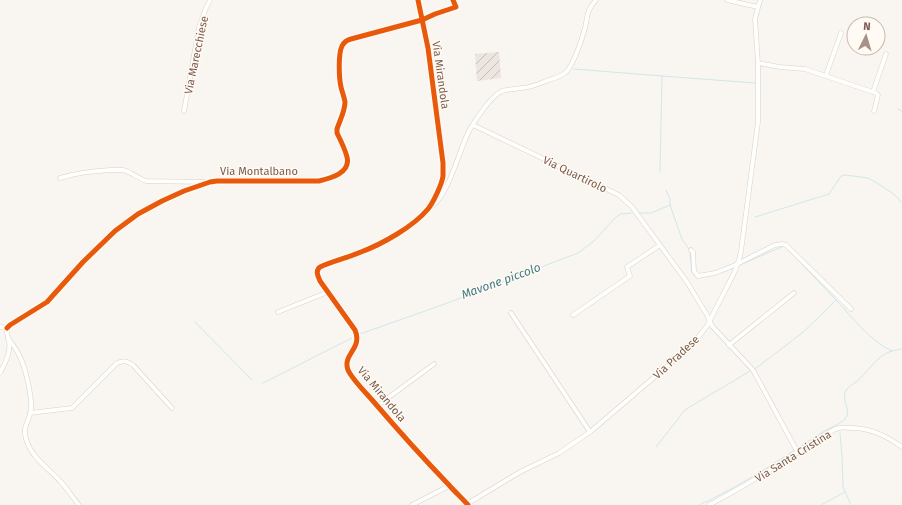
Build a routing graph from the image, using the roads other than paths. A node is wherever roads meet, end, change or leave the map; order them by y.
1 (210, 0) edge
2 (418, 0) edge
3 (453, 0) edge
4 (596, 0) edge
5 (727, 0) edge
6 (760, 0) edge
7 (758, 7) junction
8 (422, 20) junction
9 (841, 33) dead end
10 (885, 56) edge
11 (758, 63) junction
12 (826, 75) junction
13 (873, 92) junction
14 (184, 111) dead end
15 (874, 111) dead end
16 (473, 125) junction
17 (60, 178) dead end
18 (210, 182) junction
19 (429, 208) junction
20 (660, 245) junction
21 (691, 250) dead end
22 (738, 264) junction
23 (328, 292) junction
24 (794, 293) dead end
25 (851, 309) dead end
26 (278, 312) dead end
27 (511, 313) dead end
28 (573, 315) dead end
29 (710, 320) junction
30 (0, 327) edge
31 (7, 328) junction
32 (8, 338) junction
33 (729, 345) junction
34 (434, 364) dead end
35 (0, 373) edge
36 (377, 406) junction
37 (172, 408) dead end
38 (30, 413) junction
39 (590, 432) junction
40 (902, 447) edge
41 (798, 453) junction
42 (450, 486) junction
43 (468, 504) edge
44 (79, 505) edge
45 (412, 505) edge
46 (709, 505) edge

1 - 14 street, Via Marecchiese
2 - 8 street, Via Mirandola
3 - 8 street
4 - 16 street
5 - 7 street
6 - 7 street, Via Pradese
7 - 11 street, Via Pradese
8 - 18 street, Via Montalbano
8 - 19 street, Via Mirandola
9 - 12 street
10 - 13 street
11 - 12 street
11 - 22 street, Via Pradese
12 - 13 street
13 - 15 street
16 - 19 street
16 - 20 street, Via Quartirolo
17 - 18 street, Via Montalbano
18 - 31 street, Via Montalbano
19 - 23 street, Via Mirandola
20 - 28 street
20 - 29 street, Via Quartirolo
21 - 22 street
22 - 25 street
22 - 29 street, Via Pradese
23 - 26 street
23 - 36 street, Via Mirandola
24 - 33 street
27 - 39 street
29 - 33 street, Via Quartirolo
29 - 39 street, Via Pradese
30 - 31 street
31 - 32 street
32 - 35 street
32 - 38 street
33 - 41 street, Via Quartirolo
34 - 36 street, Via Mirandola
36 - 42 street, Via Mirandola
37 - 38 street
38 - 44 street
39 - 43 street, Via Pradese
40 - 41 street, Via Santa Cristina
41 - 46 street, Via Santa Cristina
42 - 43 street, Via Mirandola
42 - 45 street

